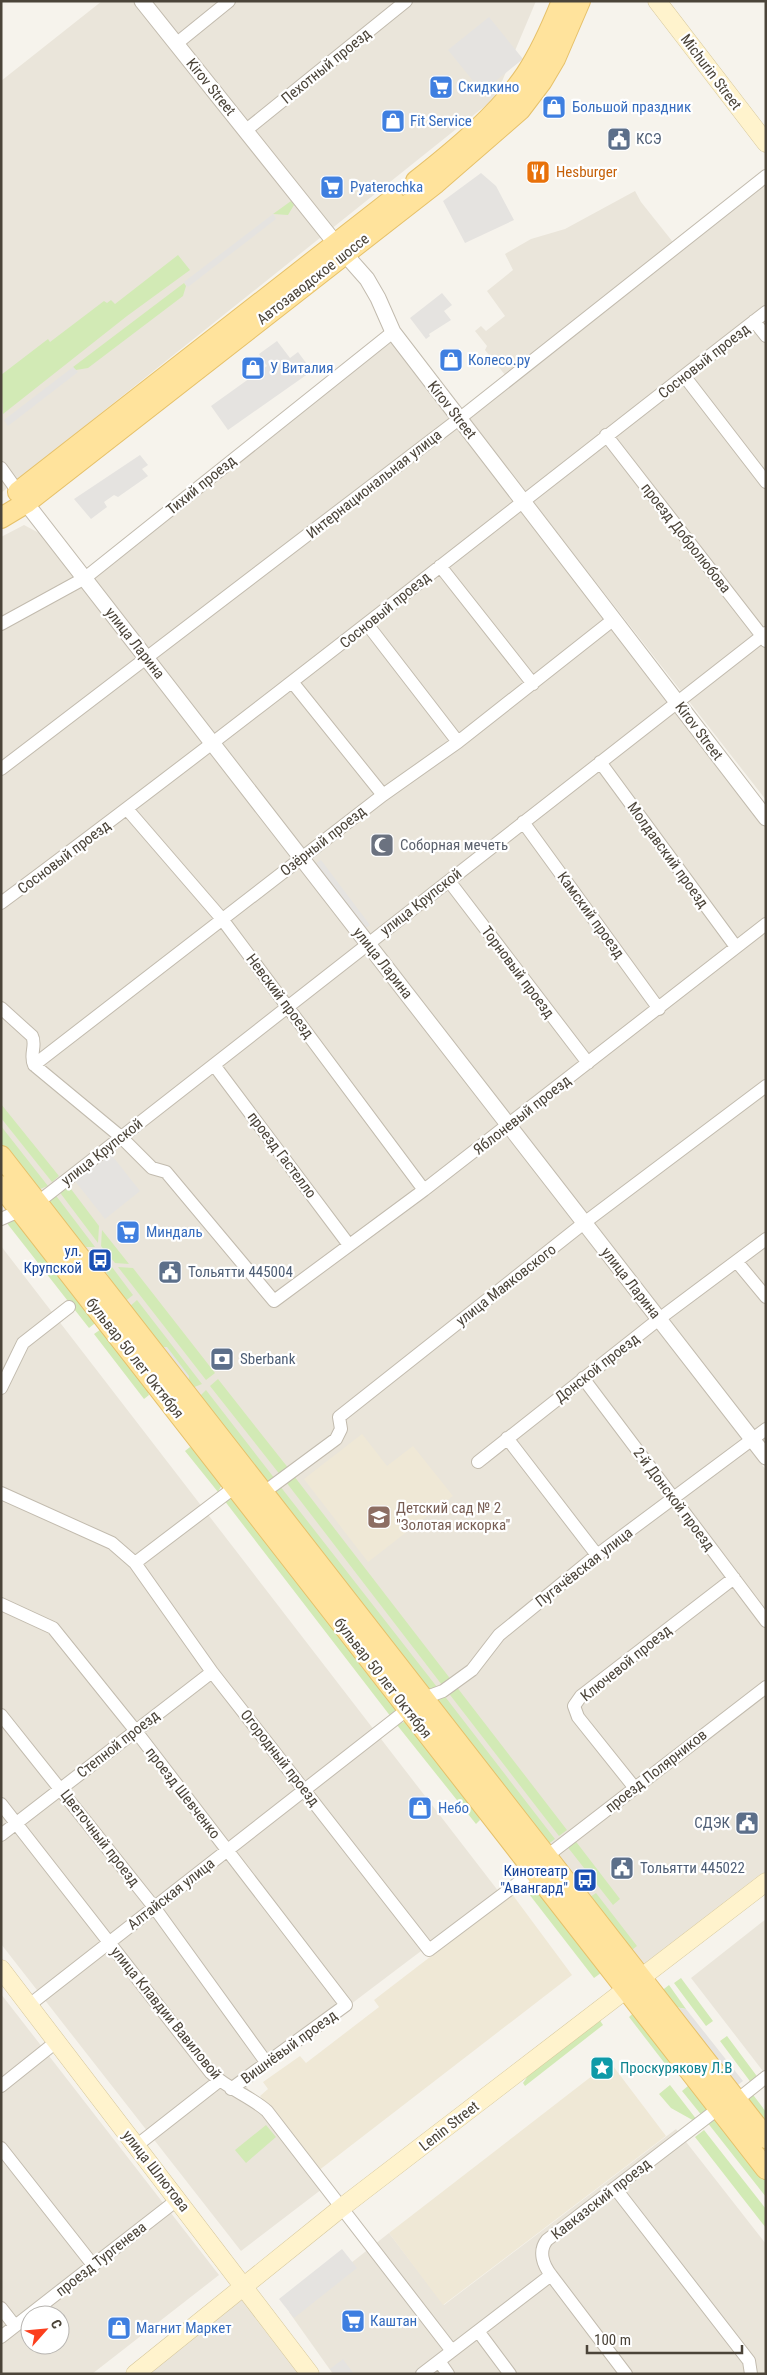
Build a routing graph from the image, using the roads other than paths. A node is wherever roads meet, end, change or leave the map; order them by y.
1 (142, 1) edge
2 (229, 1) edge
3 (406, 1) edge
4 (562, 1) edge
5 (580, 1) edge
6 (657, 1) edge
7 (176, 44) junction
8 (245, 131) junction
9 (766, 143) edge
10 (766, 176) edge
11 (340, 249) junction
12 (766, 312) edge
13 (754, 322) junction
14 (392, 332) junction
15 (766, 336) edge
16 (685, 377) junction
17 (459, 419) junction
18 (606, 436) junction
19 (1, 468) edge
20 (766, 482) edge
21 (22, 498) junction
22 (522, 501) junction
23 (1, 502) edge
24 (1, 518) edge
25 (440, 566) junction
26 (85, 578) junction
27 (614, 619) junction
28 (1, 624) edge
29 (367, 624) junction
30 (764, 637) edge
31 (147, 659) junction
32 (293, 683) junction
33 (533, 684) junction
34 (678, 702) junction
35 (212, 742) junction
36 (458, 742) junction
37 (600, 762) junction
38 (1, 769) edge
39 (383, 795) junction
40 (127, 809) junction
41 (766, 818) edge
42 (524, 822) junction
43 (301, 857) junction
44 (448, 881) junction
45 (1, 903) edge
46 (222, 919) junction
47 (766, 924) edge
48 (368, 944) junction
49 (736, 947) junction
50 (288, 1006) junction
51 (1, 1008) edge
52 (659, 1008) junction
53 (34, 1064) junction
54 (214, 1064) junction
55 (588, 1064) junction
56 (766, 1086) edge
57 (508, 1125) junction
58 (121, 1137) junction
59 (1, 1156) edge
60 (1, 1186) edge
61 (424, 1190) junction
62 (29, 1207) junction
63 (1, 1219) edge
64 (584, 1223) junction
65 (766, 1239) edge
66 (349, 1246) junction
67 (737, 1262) junction
68 (766, 1297) edge
69 (69, 1308) dead end
70 (659, 1319) junction
71 (583, 1378) junction
72 (1, 1388) edge
73 (766, 1429) edge
74 (507, 1438) junction
75 (752, 1440) junction
76 (766, 1457) edge
77 (478, 1462) dead end
78 (235, 1487) junction
79 (1, 1493) edge
80 (263, 1493) junction
81 (673, 1499) junction
82 (597, 1555) junction
83 (135, 1563) junction
84 (734, 1578) junction
85 (1, 1604) edge
86 (766, 1621) edge
87 (212, 1672) junction
88 (766, 1687) edge
89 (416, 1703) junction
90 (1, 1715) edge
91 (135, 1730) junction
92 (634, 1787) junction
93 (62, 1788) junction
94 (305, 1789) junction
95 (1, 1804) edge
96 (16, 1824) junction
97 (1, 1835) edge
98 (228, 1850) junction
99 (540, 1864) junction
100 (766, 1882) edge
101 (154, 1907) junction
102 (109, 1943) junction
103 (1, 1969) edge
104 (634, 1984) junction
105 (346, 2004) joint
106 (28, 2006) junction
107 (56, 2042) junction
108 (266, 2062) junction
109 (766, 2078) edge
110 (219, 2081) junction
111 (1, 2086) edge
112 (231, 2089) junction
113 (728, 2104) junction
114 (766, 2138) edge
115 (136, 2146) junction
116 (1, 2148) edge
117 (766, 2169) edge
118 (615, 2188) junction
119 (177, 2200) junction
120 (342, 2208) junction
121 (93, 2265) junction
122 (551, 2275) junction
123 (245, 2288) junction
124 (1, 2308) edge
125 (15, 2326) junction
126 (478, 2331) junction
127 (1, 2336) edge
128 (452, 2351) junction
129 (439, 2361) junction
130 (136, 2374) edge
131 (310, 2374) edge
132 (422, 2374) edge
133 (448, 2374) edge
134 (510, 2374) edge
135 (626, 2374) edge
136 (751, 2374) edge

1 - 7 street, Kirov Street
2 - 7 street
3 - 8 street, Пехотный проезд
4 - 11 main road, Автозаводское шоссе
5 - 11 main road, Автозаводское шоссе
6 - 9 main road, Michurin Street
7 - 8 street, Kirov Street
8 - 11 street, Kirov Street
10 - 17 street, Интернациональная улица
11 - 14 street, Kirov Street
11 - 21 main road, Автозаводское шоссе
12 - 13 street, Сосновый проезд
13 - 15 street
13 - 16 street, Сосновый проезд
14 - 17 street, Kirov Street
14 - 26 street, Тихий проезд
16 - 18 street, Сосновый проезд
16 - 20 street
17 - 22 street, Kirov Street
17 - 31 street, Интернациональная улица
18 - 22 street, Сосновый проезд
18 - 30 street, проезд Добролюбова
19 - 21 street, улица Ларина
21 - 23 main road, Автозаводское шоссе
21 - 24 main road, Автозаводское шоссе
21 - 26 street, улица Ларина
22 - 25 street, Сосновый проезд
22 - 27 street, Kirov Street
25 - 29 street, Сосновый проезд
25 - 33 street
26 - 28 street, Тихий проезд
26 - 31 street, улица Ларина
27 - 33 street, Озёрный проезд
27 - 34 street, Kirov Street
29 - 32 street, Сосновый проезд
29 - 36 street
30 - 34 street, улица Крупской
31 - 35 street, улица Ларина
31 - 38 street, Интернациональная улица
32 - 35 street, Сосновый проезд
32 - 39 street
33 - 36 street, Озёрный проезд
34 - 37 street, улица Крупской
34 - 41 street, Kirov Street
35 - 40 street, Сосновый проезд
35 - 43 street, улица Ларина
36 - 39 street, Озёрный проезд
37 - 42 street, улица Крупской
37 - 49 street, Молдавский проезд
39 - 43 street, Озёрный проезд
40 - 45 street, Сосновый проезд
40 - 46 street, Невский проезд
42 - 44 street, улица Крупской
42 - 52 street, Камский проезд
43 - 46 street, Озёрный проезд
43 - 48 street, улица Ларина
44 - 48 street, улица Крупской
44 - 55 street, Торновый проезд
46 - 50 street, Невский проезд
46 - 53 street, Озёрный проезд
47 - 49 street, Яблоневый проезд
48 - 50 street, улица Крупской
48 - 57 street, улица Ларина
49 - 52 street, Яблоневый проезд
50 - 54 street, улица Крупской
50 - 61 street, Невский проезд
51 - 53 street
52 - 55 street, Яблоневый проезд
53 - 58 street
54 - 58 street, улица Крупской
54 - 66 street, проезд Гастелло
55 - 57 street, Яблоневый проезд
56 - 64 street, улица Маяковского
57 - 61 street, Яблоневый проезд
57 - 64 street, улица Ларина
58 - 62 street, улица Крупской
58 - 66 street, Яблоневый проезд
59 - 62 main road, бульвар 50 лет Октября
60 - 62 main road, бульвар 50 лет Октября
61 - 66 street, Яблоневый проезд
62 - 63 street, улица Крупской
62 - 78 main road, бульвар 50 лет Октября
62 - 80 main road, бульвар 50 лет Октября
64 - 70 street, улица Ларина
64 - 80 street, улица Маяковского
65 - 67 street, Донской проезд
67 - 68 street
67 - 70 street, Донской проезд
69 - 72 street
70 - 71 street, Донской проезд
70 - 75 street, улица Ларина
71 - 74 street, Донской проезд
71 - 81 street, 2-й Донской проезд
73 - 75 street, Пугачёвская улица
74 - 77 street, Донской проезд
74 - 82 street
75 - 76 street, улица Ларина
75 - 81 street, Пугачёвская улица
78 - 83 street
78 - 89 main road, бульвар 50 лет Октября
79 - 83 street
80 - 89 main road, бульвар 50 лет Октября
81 - 82 street, Пугачёвская улица
81 - 84 street, 2-й Донской проезд
82 - 89 street, Пугачёвская улица
83 - 87 street, Огородный проезд
84 - 86 street, 2-й Донской проезд
84 - 92 street, Ключевой проезд
85 - 91 street, проезд Шевченко
87 - 91 street, Степной проезд
87 - 94 street, Огородный проезд
88 - 92 street, проезд Полярников
89 - 94 street, Алтайская улица
89 - 99 main road, бульвар 50 лет Октября
90 - 93 street, Цветочный проезд
91 - 93 street, Степной проезд
91 - 98 street, проезд Шевченко
92 - 99 street, проезд Полярников
93 - 96 street, Степной проезд
93 - 101 street, Цветочный проезд
94 - 98 street, Алтайская улица
94 - 99 street, Огородный проезд
95 - 96 street, улица Клавдии Вавиловой
96 - 97 street, Степной проезд
96 - 102 street, улица Клавдии Вавиловой
98 - 101 street, Алтайская улица
98 - 105 street, проезд Шевченко
99 - 104 main road, бульвар 50 лет Октября
100 - 104 main road, Lenin Street
101 - 102 street, Алтайская улица
101 - 108 street, Цветочный проезд
102 - 106 street, Алтайская улица
102 - 110 street, улица Клавдии Вавиловой
103 - 106 main road, улица Шлютова
104 - 113 main road, бульвар 50 лет Октября
104 - 120 main road, Lenin Street
105 - 108 street, Вишнёвый проезд
106 - 107 main road, улица Шлютова
107 - 111 street
107 - 115 main road, улица Шлютова
108 - 112 street, Вишнёвый проезд
109 - 113 street, Кавказский проезд
110 - 112 street, улица Клавдии Вавиловой
110 - 115 street, Вишнёвый проезд
112 - 120 street, улица Клавдии Вавиловой
113 - 114 main road, бульвар 50 лет Октября
113 - 117 main road, бульвар 50 лет Октября
113 - 118 street, Кавказский проезд
115 - 119 main road, улица Шлютова
116 - 121 street
118 - 122 street, Кавказский проезд
118 - 136 street
119 - 121 street, проезд Тургенева
119 - 123 main road, улица Шлютова
120 - 123 main road, Lenin Street
120 - 128 street, улица Клавдии Вавиловой
121 - 125 street, проезд Тургенева
122 - 126 street
122 - 135 street
123 - 130 main road, Lenin Street
123 - 131 main road, улица Шлютова
124 - 125 street
125 - 127 street, проезд Тургенева
126 - 128 street
126 - 134 street
128 - 129 street
129 - 132 street
129 - 133 street

